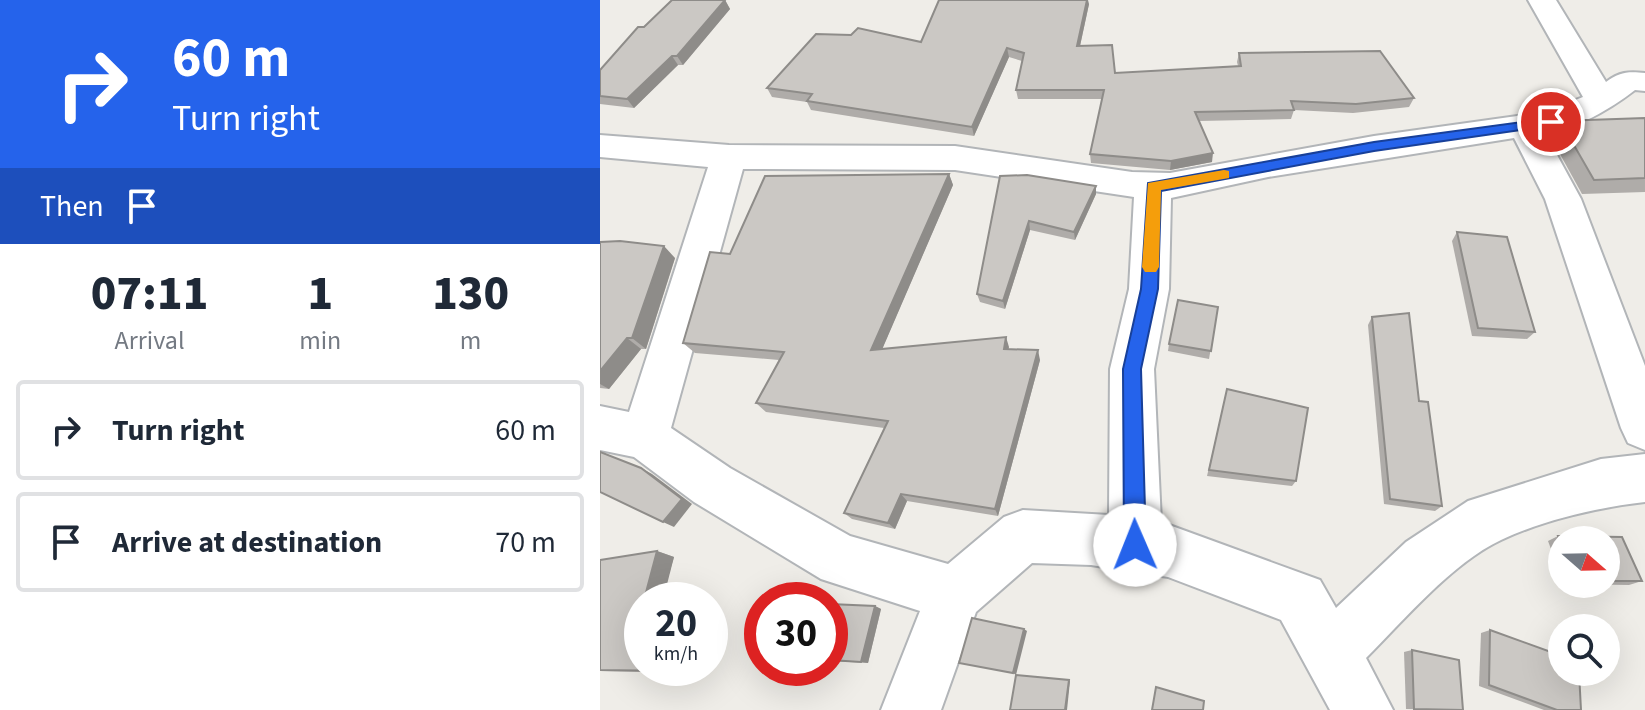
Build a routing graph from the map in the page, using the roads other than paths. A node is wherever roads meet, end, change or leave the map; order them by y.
1 (1542, 0) edge
2 (1645, 82) edge
3 (1601, 101) junction
4 (1524, 126) junction
5 (600, 146) edge
6 (729, 157) junction
7 (1153, 186) junction
8 (1645, 428) edge
9 (622, 432) edge
10 (1645, 478) edge
11 (1135, 545) junction
12 (955, 594) junction
13 (1331, 653) junction
14 (911, 710) edge
15 (1363, 710) edge

1 - 3 street
2 - 3 street
3 - 4 street
4 - 7 street
4 - 8 street
5 - 6 street
6 - 7 street
6 - 9 street
7 - 11 street
9 - 12 street
10 - 13 street
11 - 12 street
11 - 13 street
12 - 14 street
13 - 15 street

